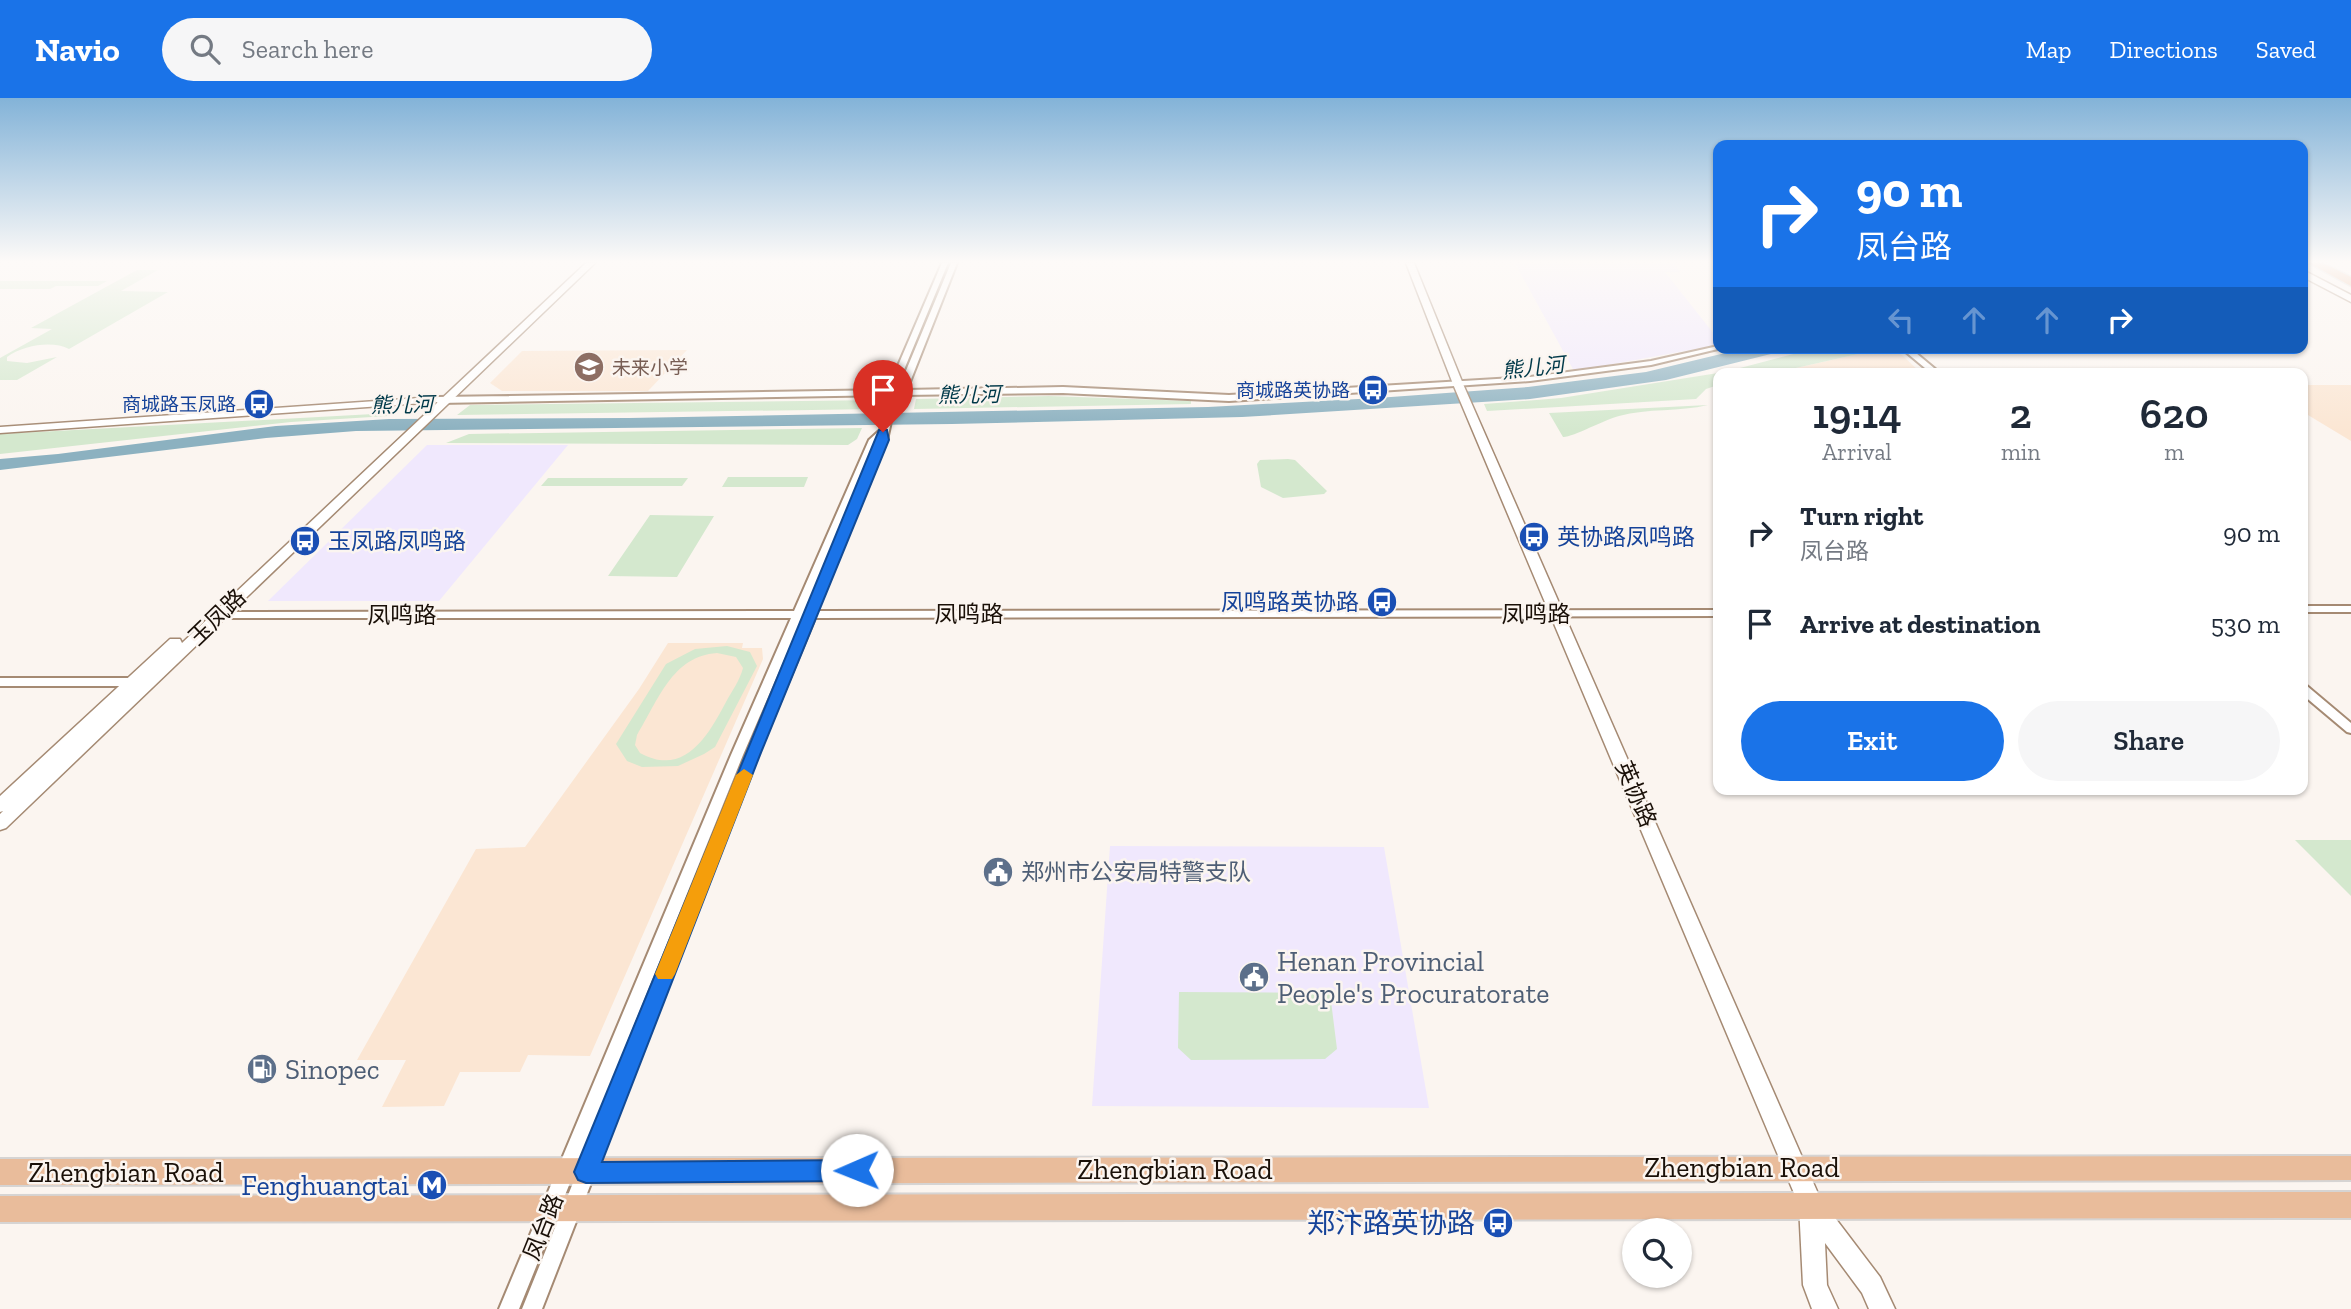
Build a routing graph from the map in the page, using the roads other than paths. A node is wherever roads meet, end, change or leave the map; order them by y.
1 (523, 320) edge
2 (529, 320) edge
3 (921, 320) edge
4 (931, 320) edge
5 (1425, 320) edge
6 (1433, 320) edge
7 (1713, 349) edge
8 (1912, 354) edge
9 (1930, 368) edge
10 (1459, 386) junction
11 (898, 393) junction
12 (434, 406) junction
13 (0, 428) edge
14 (400, 437) junction
15 (2308, 609) edge
16 (2351, 609) edge
17 (1558, 614) junction
18 (1713, 614) edge
19 (219, 615) junction
20 (804, 615) junction
21 (132, 681) junction
22 (0, 682) edge
23 (2308, 693) edge
24 (2351, 729) edge
25 (0, 806) edge
26 (0, 824) edge
27 (1795, 1167) junction
28 (2351, 1168) edge
29 (0, 1172) edge
30 (576, 1172) junction
31 (1811, 1205) junction
32 (2351, 1205) edge
33 (0, 1209) edge
34 (561, 1209) junction
35 (509, 1309) edge
36 (532, 1309) edge
37 (1825, 1309) edge
38 (1882, 1309) edge

1 - 12 street
2 - 12 street
3 - 11 street
4 - 11 street
5 - 10 street
6 - 10 street
7 - 10 street
8 - 9 street
10 - 11 street
10 - 17 street, 英协路
11 - 12 street
11 - 20 street, 凤台路
12 - 13 street
12 - 14 street, 玉凤路
14 - 19 street, 玉凤路
14 - 21 street, 玉凤路
15 - 16 street
17 - 18 street, 凤鸣路
17 - 20 street, 凤鸣路
17 - 27 street, 英协路
19 - 20 street, 凤鸣路
19 - 26 street, 玉凤路
20 - 30 street, 凤台路
21 - 22 street
21 - 25 street, 玉凤路
23 - 24 street
27 - 28 main road, Zhengbian Road
27 - 30 main road, Zhengbian Road
27 - 31 street, 英协路
29 - 30 main road, Zhengbian Road
30 - 34 street, 凤台路
30 - 34 street, 凤台路
31 - 32 main road, Zhengbian Road
31 - 34 main road, Zhengbian Road
31 - 37 street
31 - 38 street
33 - 34 main road, Zhengbian Road
34 - 35 street, 凤台路
34 - 36 street, 凤台路

